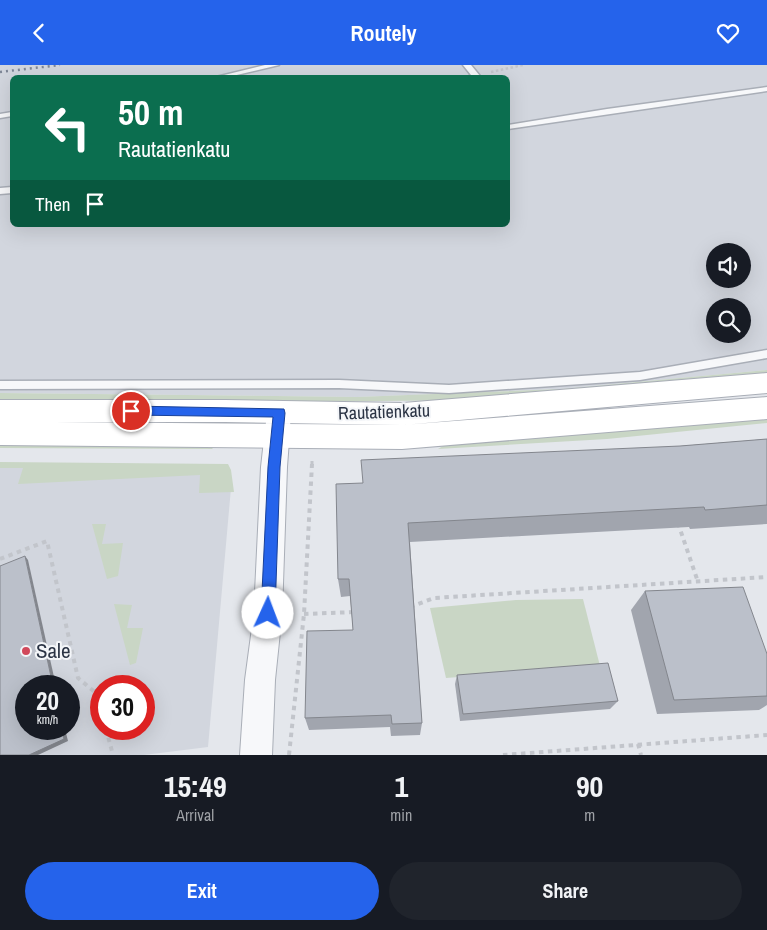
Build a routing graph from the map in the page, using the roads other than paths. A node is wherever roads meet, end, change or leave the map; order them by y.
1 (275, 65) edge
2 (229, 75) edge
3 (767, 89) edge
4 (510, 127) edge
5 (767, 354) edge
6 (767, 383) edge
7 (0, 385) edge
8 (767, 408) edge
9 (0, 411) edge
10 (278, 425) junction
11 (0, 433) edge
12 (256, 755) edge

1 - 2 lane
3 - 4 lane
5 - 7 lane
6 - 10 main road, Rautatienkatu
8 - 10 main road, Rautatienkatu
9 - 10 main road, Rautatienkatu
10 - 11 main road, Rautatienkatu
10 - 12 street

